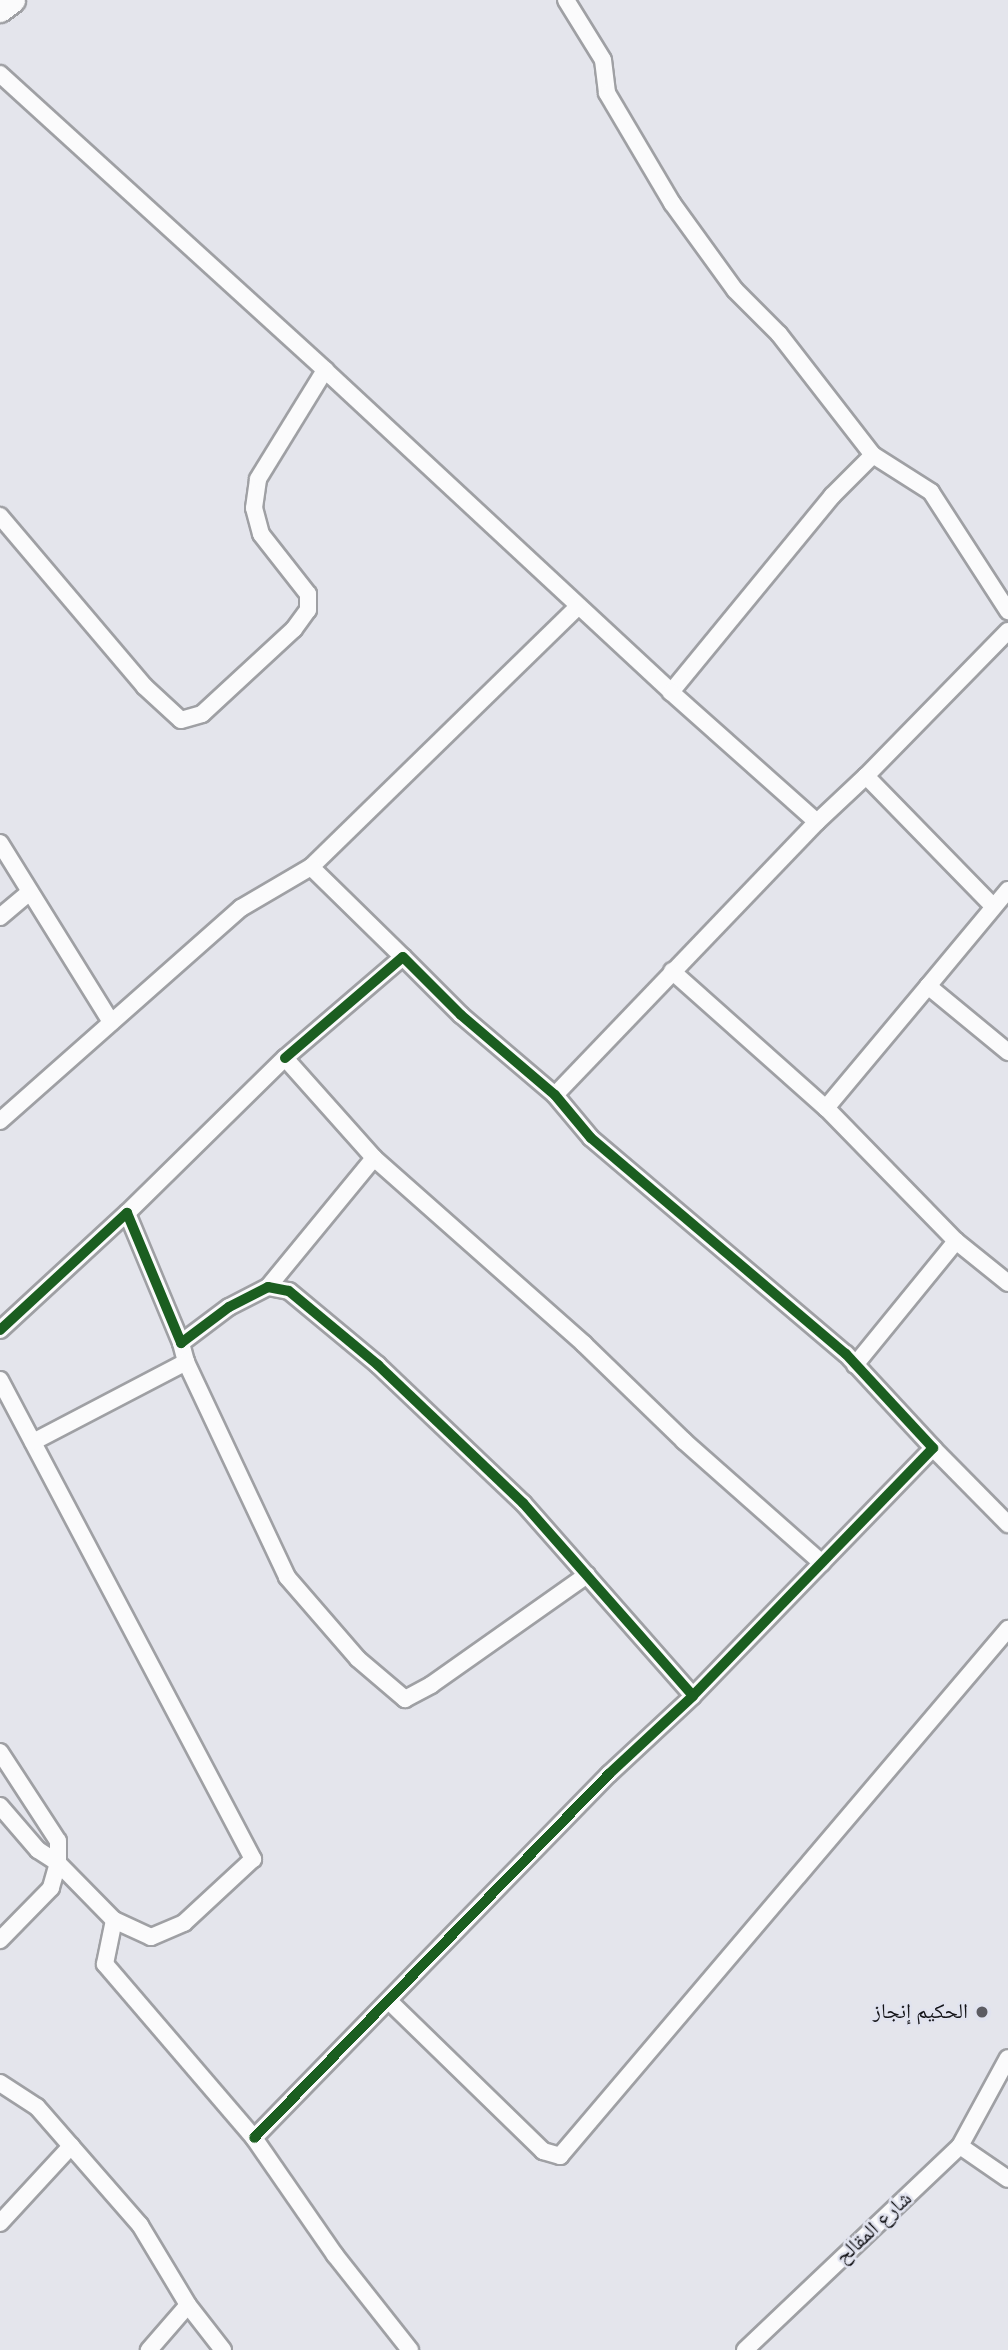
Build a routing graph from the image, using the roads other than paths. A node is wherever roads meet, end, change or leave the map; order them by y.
1 (12, 0) edge
2 (566, 0) edge
3 (0, 9) edge
4 (0, 74) edge
5 (325, 369) junction
6 (873, 455) junction
7 (0, 516) edge
8 (578, 606) junction
9 (1008, 611) edge
10 (1008, 631) edge
11 (671, 692) junction
12 (866, 776) junction
13 (817, 822) junction
14 (0, 844) edge
15 (311, 867) junction
16 (1008, 890) edge
17 (30, 892) junction
18 (993, 906) junction
19 (0, 917) edge
20 (403, 957) junction
21 (672, 971) junction
22 (928, 986) junction
23 (111, 1022) junction
24 (1008, 1052) edge
25 (285, 1058) junction
26 (555, 1095) junction
27 (826, 1108) junction
28 (0, 1121) edge
29 (374, 1158) junction
30 (127, 1213) junction
31 (956, 1241) junction
32 (1008, 1283) edge
33 (268, 1287) junction
34 (0, 1330) edge
35 (181, 1343) junction
36 (186, 1362) junction
37 (855, 1365) junction
38 (0, 1380) edge
39 (33, 1441) junction
40 (933, 1448) junction
41 (1008, 1524) edge
42 (821, 1563) junction
43 (587, 1575) junction
44 (1008, 1629) edge
45 (693, 1696) junction
46 (0, 1752) edge
47 (0, 1806) edge
48 (58, 1863) junction
49 (114, 1920) junction
50 (0, 1940) edge
51 (390, 2002) junction
52 (1008, 2058) edge
53 (0, 2083) edge
54 (254, 2138) junction
55 (71, 2146) junction
56 (960, 2146) junction
57 (1008, 2179) edge
58 (0, 2223) edge
59 (188, 2305) junction
60 (149, 2350) edge
61 (223, 2350) edge
62 (410, 2350) edge
63 (745, 2350) edge

1 - 3 main road
2 - 6 street
4 - 5 street
5 - 7 street
5 - 8 street
6 - 9 street
6 - 11 street
8 - 11 street
8 - 15 street
10 - 12 street
11 - 13 street
12 - 13 street
12 - 18 street
13 - 21 street
14 - 17 street
15 - 20 street
15 - 23 street
16 - 18 street
17 - 19 street
17 - 23 street
18 - 22 street
20 - 25 street
20 - 26 street
21 - 26 street
21 - 27 street
22 - 24 street
22 - 27 street
23 - 28 street
25 - 29 street
25 - 30 street
26 - 37 street
27 - 31 street
29 - 33 street
29 - 42 street
30 - 34 street
30 - 35 street
31 - 32 street
31 - 37 street
33 - 35 street
33 - 43 street
35 - 36 street
36 - 39 street
36 - 43 street
37 - 40 street
38 - 39 street
39 - 49 street
40 - 41 street
40 - 42 street
42 - 45 street
43 - 45 street
44 - 51 street
45 - 51 street
46 - 48 street
47 - 48 street
48 - 49 street
48 - 50 street
49 - 54 street
51 - 54 street
52 - 56 street, شارع المقالح
53 - 55 street
54 - 62 street
55 - 58 street
55 - 59 street
56 - 57 street
56 - 63 street, شارع المقالح
59 - 60 street
59 - 61 street

